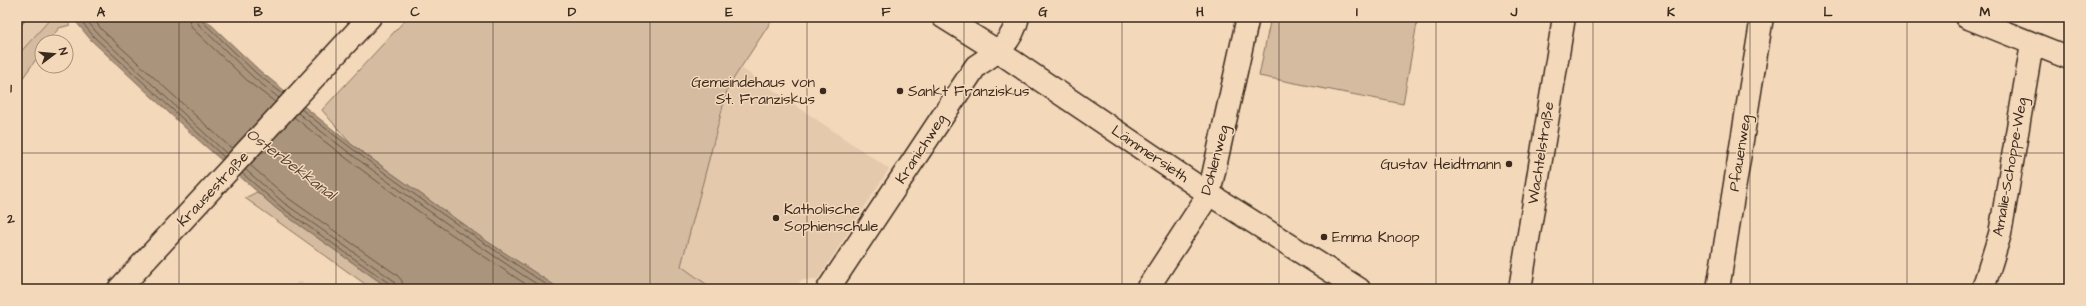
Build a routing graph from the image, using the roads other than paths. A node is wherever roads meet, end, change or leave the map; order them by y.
1 (370, 17) edge
2 (943, 17) edge
3 (1018, 17) edge
4 (1248, 17) edge
5 (1564, 17) edge
6 (1762, 17) edge
7 (1966, 17) edge
8 (2032, 44) junction
9 (999, 52) junction
10 (2069, 58) edge
11 (1209, 194) junction
12 (119, 289) edge
13 (828, 289) edge
14 (1147, 289) edge
15 (1359, 289) edge
16 (1520, 289) edge
17 (1718, 289) edge
18 (1983, 289) edge

1 - 12 street, Krausestraße
2 - 9 street, Lämmersieth
3 - 9 street, Kranichweg
4 - 11 street, Dohlenweg
5 - 16 street, Wachtelstraße
6 - 17 street, Pfauenweg
7 - 8 street
8 - 10 street
8 - 18 street, Amalie-Schoppe-Weg
9 - 11 street, Lämmersieth
9 - 13 street, Kranichweg
11 - 14 street, Dohlenweg
11 - 15 street, Lämmersieth

